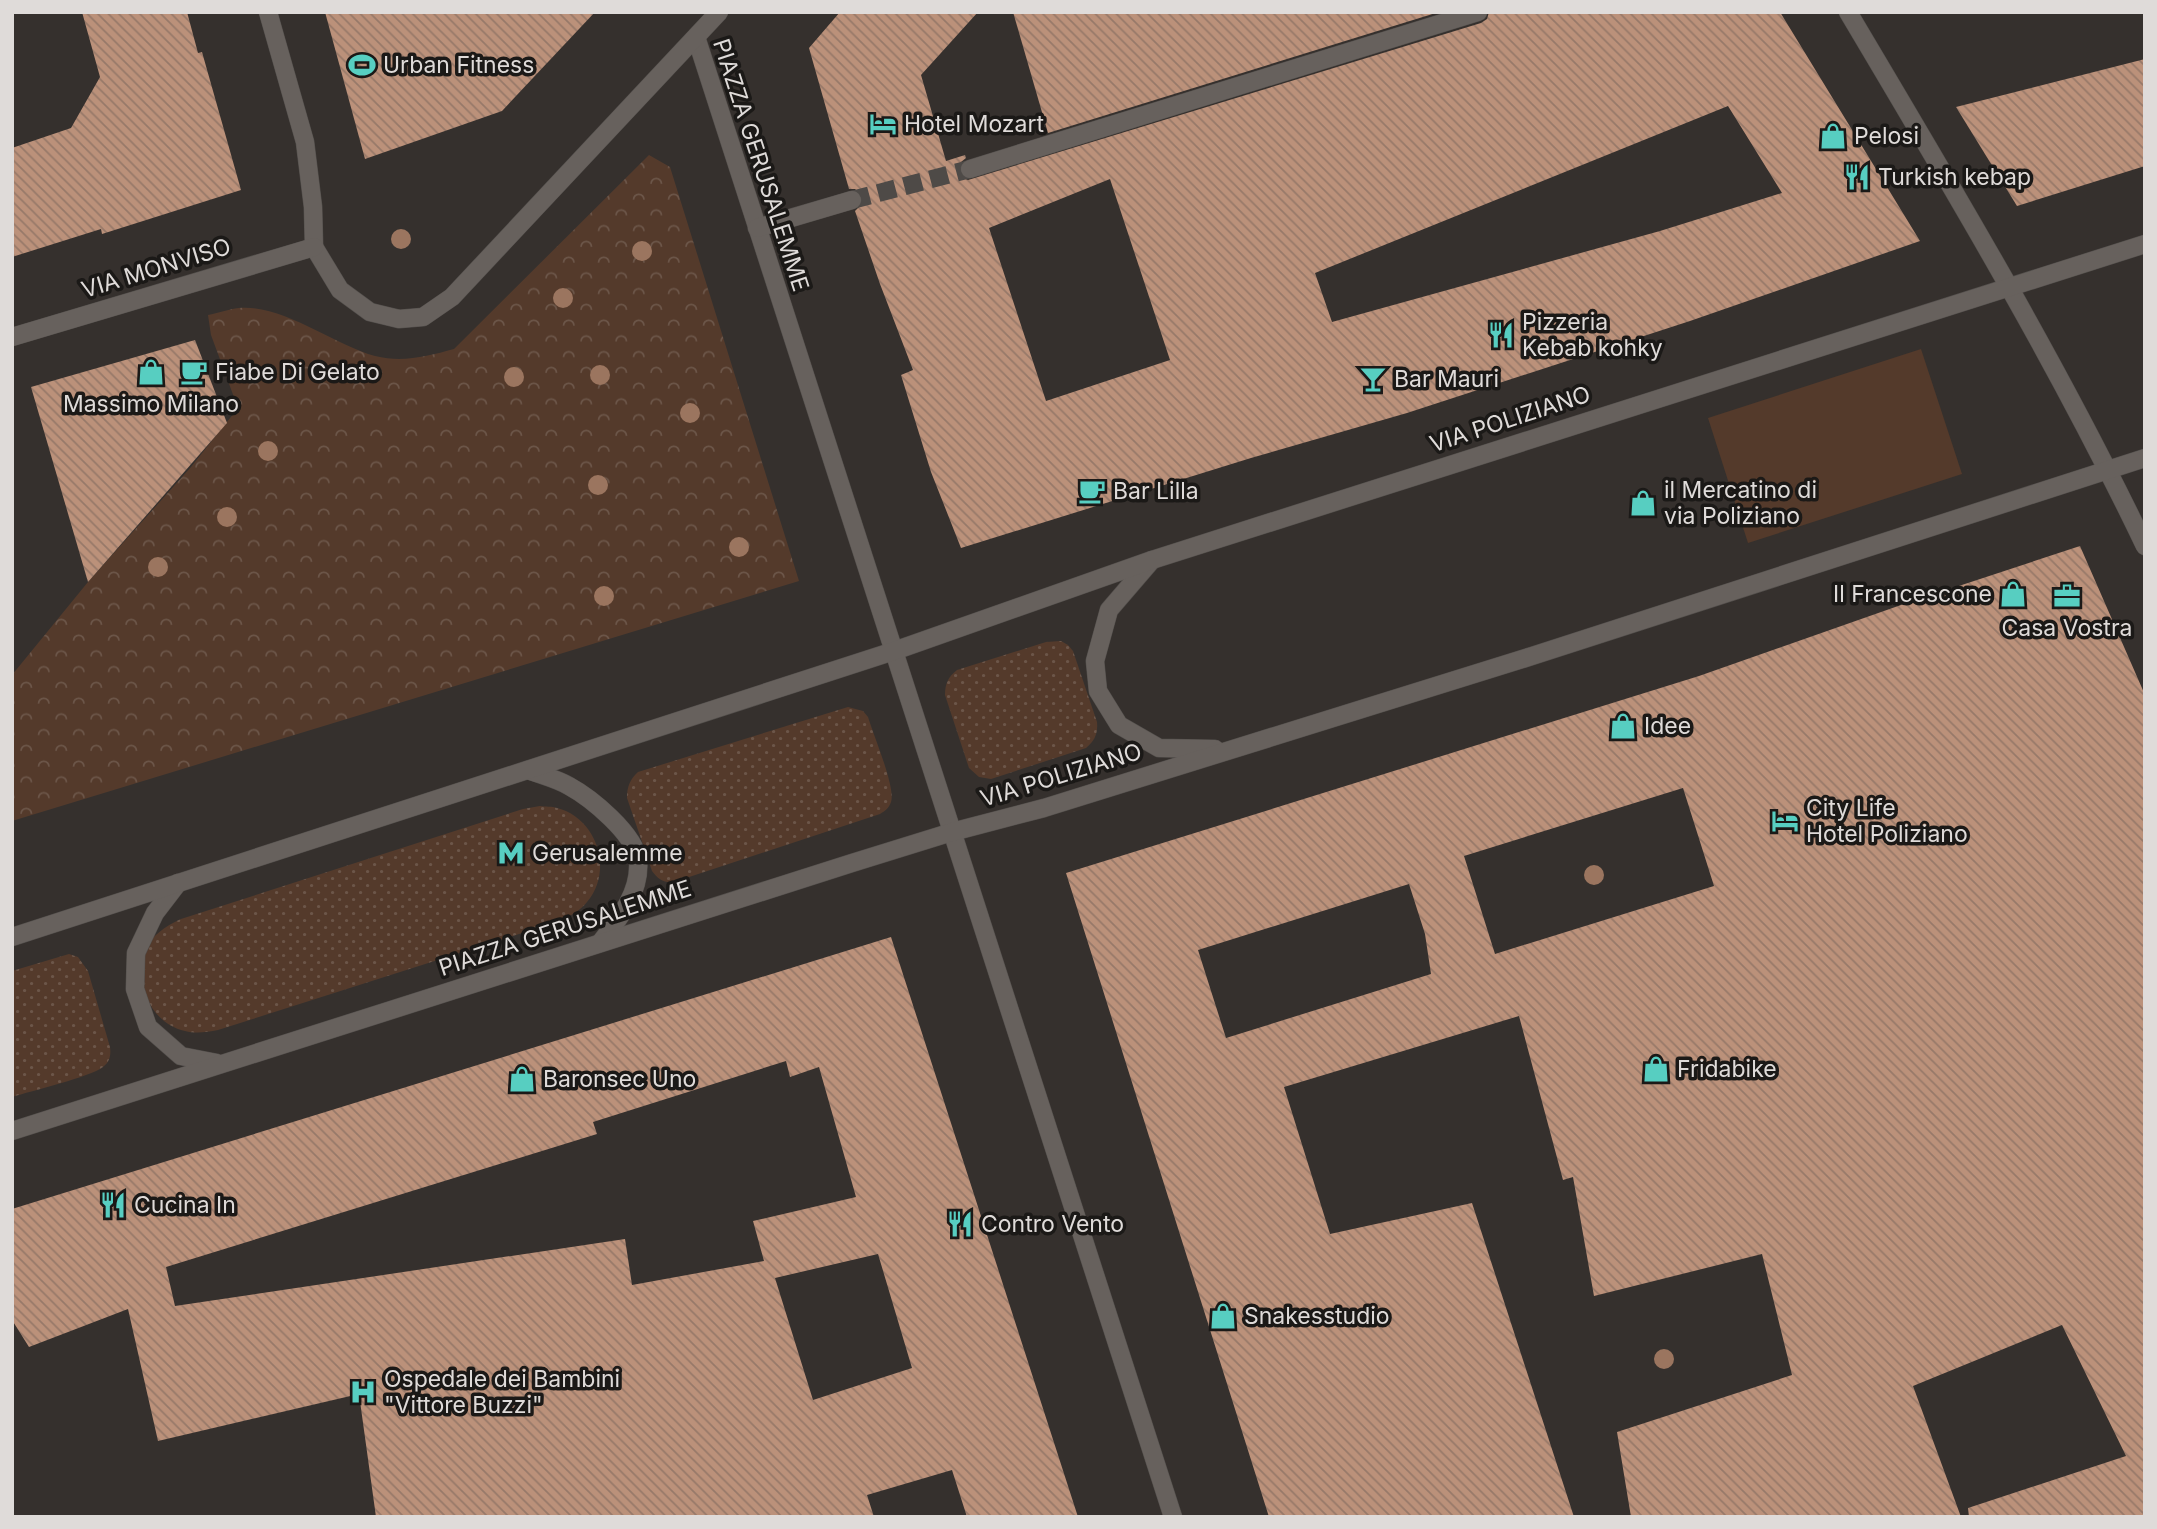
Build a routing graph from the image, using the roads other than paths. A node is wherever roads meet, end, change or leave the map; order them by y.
1 (268, 12) edge
2 (719, 12) edge
3 (1478, 12) edge
4 (1848, 12) edge
5 (696, 37) junction
6 (970, 169) tunnel mouth
7 (852, 200) tunnel mouth
8 (757, 228) junction
9 (2145, 244) edge
10 (314, 247) junction
11 (2009, 287) junction
12 (12, 337) edge
13 (2145, 458) edge
14 (2108, 469) junction
15 (2145, 546) edge
16 (1152, 560) junction
17 (894, 651) junction
18 (1228, 749) junction
19 (528, 770) junction
20 (952, 832) junction
21 (178, 883) junction
22 (12, 937) edge
23 (600, 943) junction
24 (220, 1064) junction
25 (12, 1131) edge
26 (1172, 1517) edge

1 - 10 street
2 - 5 street
3 - 6 street
4 - 11 street
5 - 8 street, PIAZZA GERUSALEMME
5 - 10 street, PIAZZA GERUSALEMME
7 - 8 street
8 - 17 street, PIAZZA GERUSALEMME
9 - 11 street, VIA POLIZIANO
10 - 12 street, VIA MONVISO
11 - 14 street
11 - 16 street, VIA POLIZIANO
13 - 14 street, VIA POLIZIANO
14 - 15 street
14 - 18 street, VIA POLIZIANO
16 - 17 street, VIA POLIZIANO
16 - 18 street
17 - 19 street
17 - 20 street, PIAZZA GERUSALEMME
18 - 20 street, VIA POLIZIANO
19 - 21 street
19 - 23 street
20 - 23 street, PIAZZA GERUSALEMME
20 - 26 street
21 - 22 street
21 - 24 street
23 - 24 street, PIAZZA GERUSALEMME
24 - 25 street, PIAZZA GERUSALEMME

